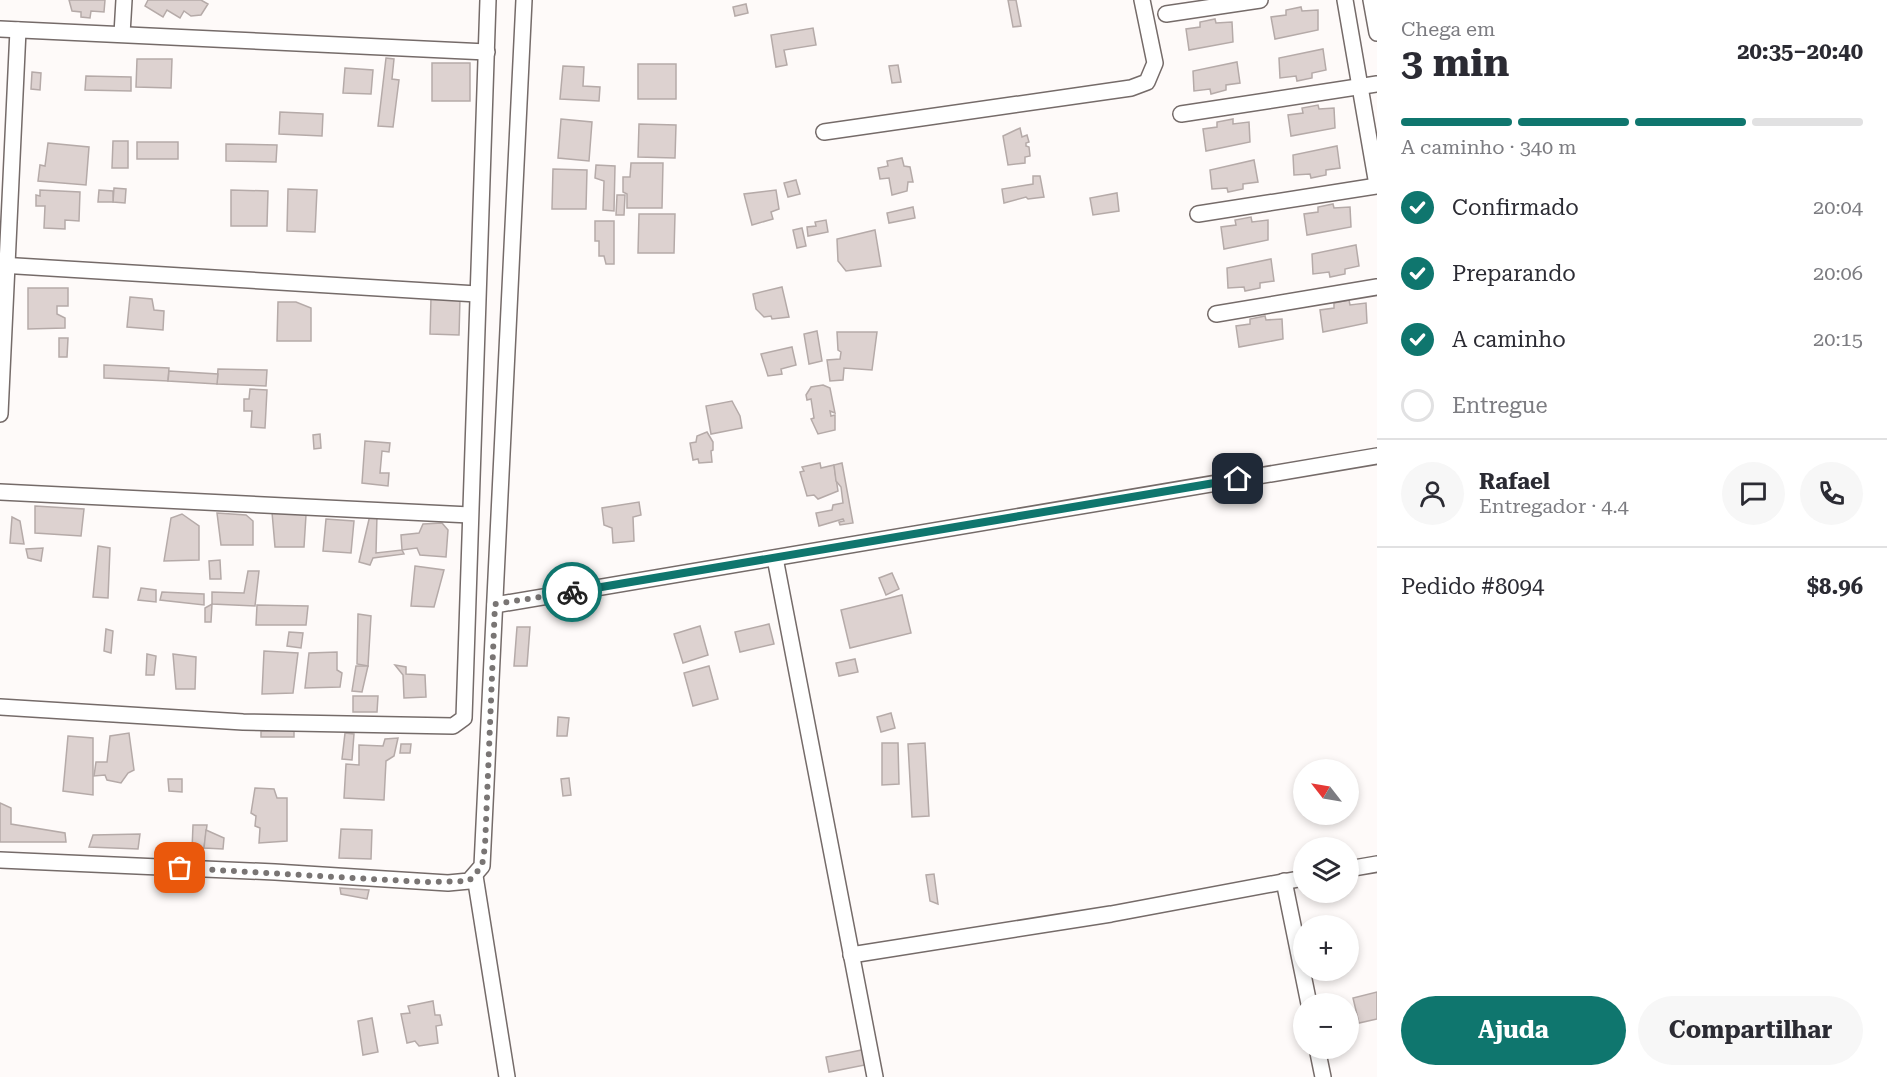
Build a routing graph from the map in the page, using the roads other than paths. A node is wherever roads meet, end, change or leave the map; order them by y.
1 (124, 0) edge
2 (488, 0) edge
3 (524, 0) edge
4 (1142, 0) edge
5 (1260, 0) edge
6 (1345, 0) edge
7 (1371, 0) edge
8 (1166, 14) dead end
9 (0, 29) edge
10 (18, 30) junction
11 (1377, 33) edge
12 (122, 34) junction
13 (487, 52) junction
14 (1377, 84) edge
15 (1360, 87) junction
16 (1181, 114) dead end
17 (824, 132) dead end
18 (1377, 185) edge
19 (1198, 214) dead end
20 (4, 265) edge
21 (1377, 287) edge
22 (477, 294) junction
23 (1216, 314) dead end
24 (0, 414) edge
25 (1377, 456) edge
26 (0, 492) edge
27 (470, 515) junction
28 (775, 558) junction
29 (495, 604) junction
30 (0, 706) edge
31 (0, 860) edge
32 (1377, 864) edge
33 (1359, 867) edge
34 (476, 876) junction
35 (1293, 880) edge
36 (1284, 881) junction
37 (851, 955) junction
38 (1307, 993) edge
39 (1319, 1059) edge
40 (507, 1077) edge
41 (875, 1077) edge
42 (1323, 1077) edge

1 - 12 street
2 - 13 street
3 - 29 street
4 - 17 street
5 - 8 street
6 - 15 street
7 - 11 street
9 - 10 street
10 - 12 street
10 - 20 street
12 - 13 street
13 - 22 street
14 - 15 street
15 - 16 street
15 - 18 street
18 - 19 street
20 - 22 street
20 - 24 street
21 - 23 street
22 - 27 street
25 - 28 street
26 - 27 street
27 - 30 street
28 - 29 street
28 - 37 street
29 - 34 street
31 - 34 street
32 - 33 street
34 - 40 street
35 - 36 street
36 - 37 street
36 - 38 street
37 - 41 street
39 - 42 street

